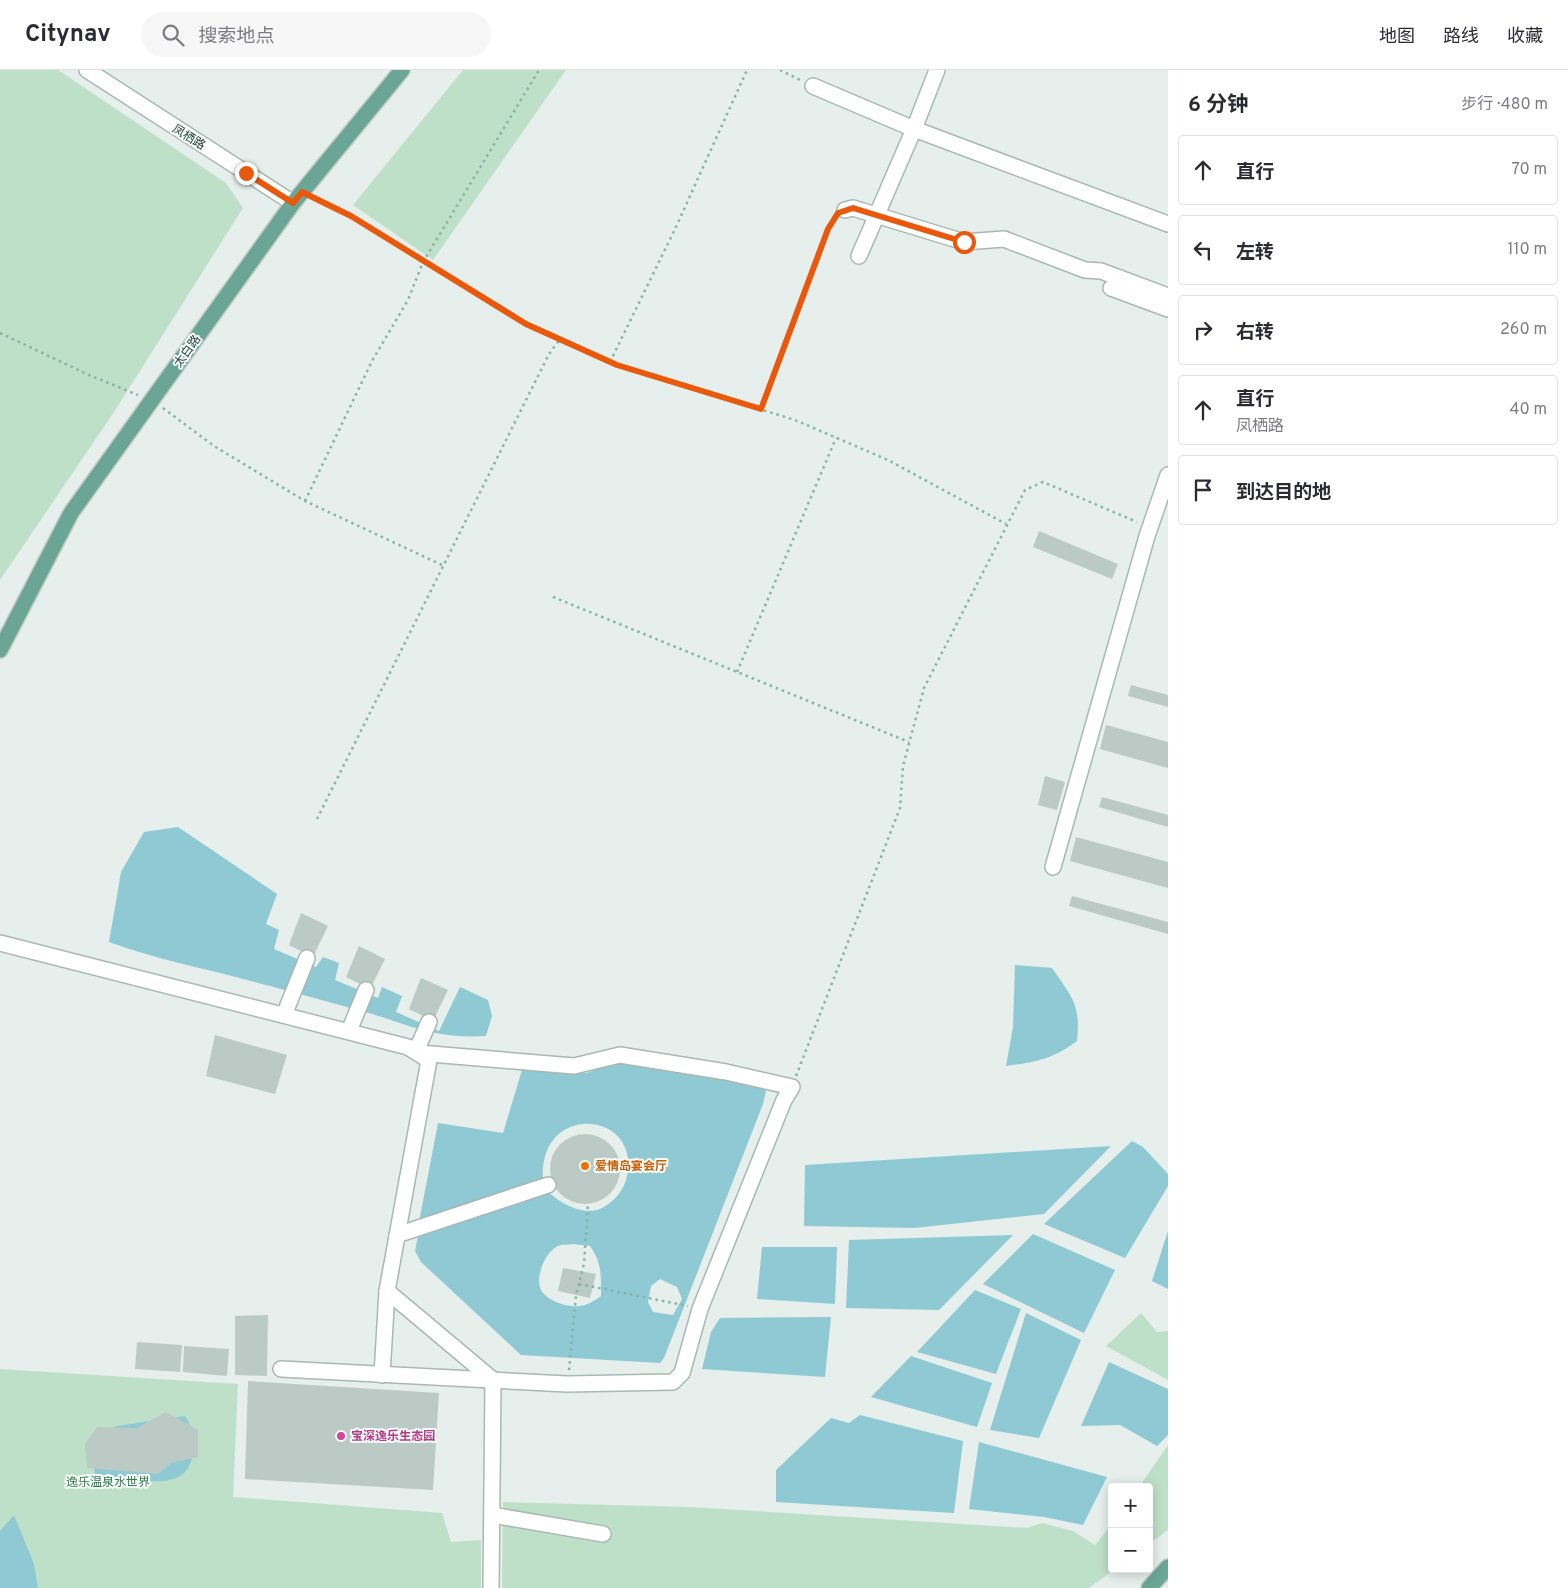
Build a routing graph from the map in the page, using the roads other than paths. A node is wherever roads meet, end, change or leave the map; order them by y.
1 (87, 70) edge
2 (402, 70) edge
3 (937, 70) edge
4 (813, 86) road end
5 (914, 130) junction
6 (298, 198) junction
7 (845, 210) road end
8 (876, 217) junction
9 (1168, 224) edge
10 (859, 256) dead end
11 (1110, 288) dead end
12 (1168, 296) edge
13 (1168, 308) edge
14 (1168, 475) edge
15 (0, 650) edge
16 (1054, 867) dead end
17 (0, 943) edge
18 (307, 958) dead end
19 (366, 990) dead end
20 (284, 1015) junction
21 (429, 1022) dead end
22 (349, 1031) junction
23 (417, 1052) junction
24 (548, 1185) dead end
25 (397, 1235) junction
26 (387, 1290) junction
27 (281, 1369) dead end
28 (382, 1375) junction
29 (493, 1380) junction
30 (492, 1515) junction
31 (603, 1534) dead end
32 (1168, 1567) edge
33 (491, 1588) edge
34 (1149, 1588) edge

1 - 6 street, 凤栖路
2 - 6 main road, 太白路
3 - 5 street
4 - 5 street
5 - 8 street
5 - 9 street
6 - 15 main road, 太白路
7 - 8 street
8 - 10 street
8 - 12 street
11 - 13 street
14 - 16 street
17 - 20 street
18 - 20 street
19 - 22 street
20 - 22 street
21 - 23 street
22 - 23 street
23 - 25 street
23 - 29 street
24 - 25 street
25 - 26 street
26 - 28 street
26 - 29 street
27 - 28 street
28 - 29 street
29 - 30 street
30 - 31 street
30 - 33 street
32 - 34 main road

